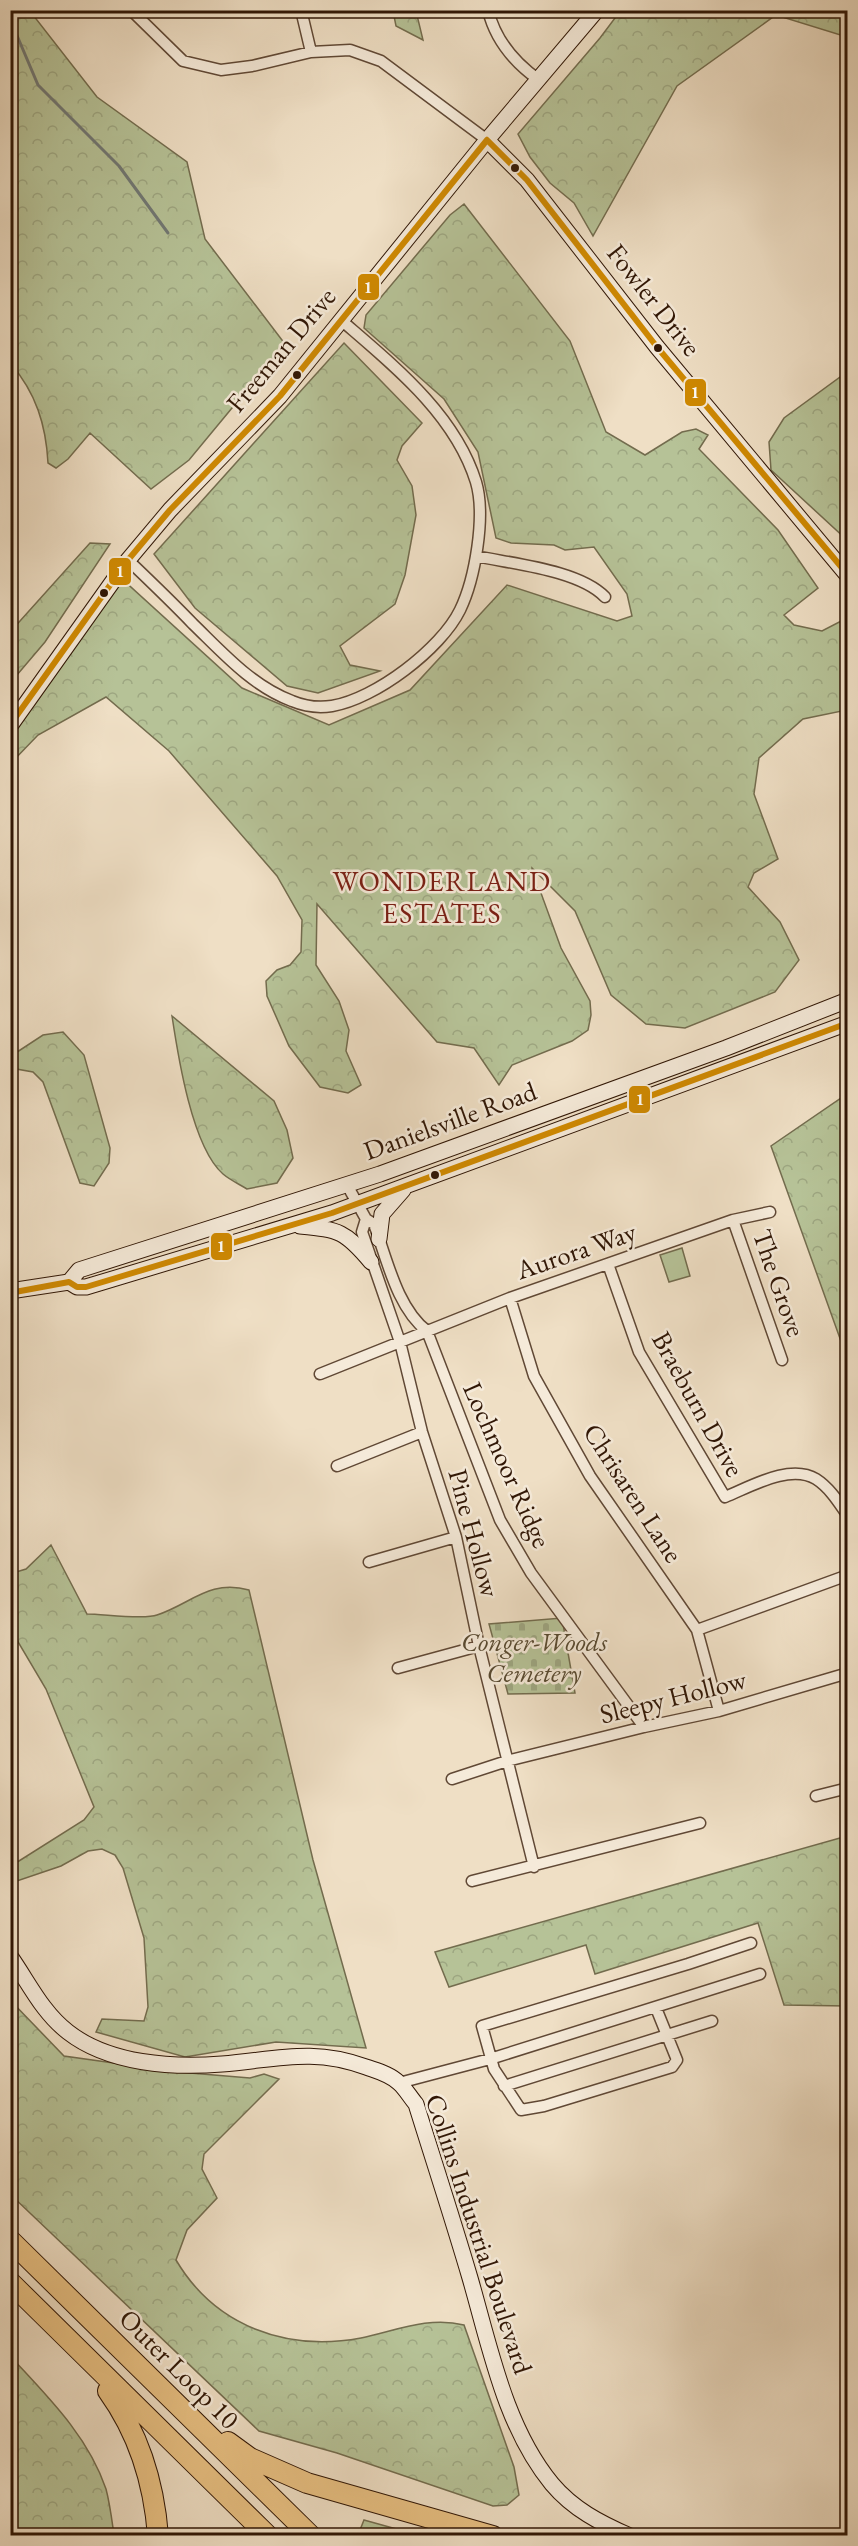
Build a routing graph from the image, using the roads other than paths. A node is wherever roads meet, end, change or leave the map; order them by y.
1 (131, 10) edge
2 (301, 10) edge
3 (488, 10) edge
4 (597, 10) edge
5 (311, 52) junction
6 (539, 80) junction
7 (487, 140) junction
8 (341, 320) junction
9 (476, 556) junction
10 (128, 561) junction
11 (848, 576) edge
12 (605, 597) dead end
13 (10, 726) edge
14 (840, 1003) edge
15 (844, 1025) edge
16 (347, 1185) junction
17 (406, 1186) junction
18 (357, 1204) junction
19 (770, 1212) dead end
20 (366, 1219) junction
21 (733, 1220) junction
22 (291, 1226) junction
23 (379, 1239) junction
24 (371, 1262) junction
25 (608, 1264) junction
26 (69, 1282) junction
27 (12, 1294) edge
28 (510, 1298) junction
29 (426, 1331) junction
30 (400, 1342) junction
31 (782, 1360) dead end
32 (320, 1374) dead end
33 (422, 1432) junction
34 (337, 1466) dead end
35 (848, 1515) edge
36 (456, 1537) junction
37 (369, 1562) dead end
38 (848, 1575) edge
39 (697, 1630) junction
40 (479, 1646) junction
41 (398, 1668) dead end
42 (848, 1673) edge
43 (719, 1711) junction
44 (644, 1726) junction
45 (507, 1761) junction
46 (453, 1779) dead end
47 (848, 1788) edge
48 (816, 1796) dead end
49 (700, 1823) dead end
50 (534, 1867) junction
51 (472, 1881) dead end
52 (751, 1943) dead end
53 (10, 1956) edge
54 (760, 1974) dead end
55 (656, 2008) junction
56 (712, 2021) dead end
57 (668, 2034) junction
58 (490, 2059) junction
59 (399, 2083) junction
60 (504, 2086) junction
61 (10, 2240) edge
62 (10, 2282) edge
63 (78, 2350) junction
64 (149, 2377) junction
65 (158, 2535) edge
66 (268, 2535) edge
67 (311, 2535) edge
68 (493, 2535) edge
69 (630, 2535) edge

1 - 5 street
2 - 5 street
3 - 6 street
4 - 6 street, Freeman Drive
5 - 7 street
6 - 7 street, Freeman Drive
7 - 8 street, Freeman Drive
7 - 11 street, Fowler Drive
8 - 9 street
8 - 10 street, Freeman Drive
9 - 10 street
9 - 12 street
10 - 13 street, Freeman Drive
14 - 15 street
14 - 16 street, Danielsville Road
15 - 17 street, Danielsville Road
16 - 18 street
16 - 26 street, Danielsville Road
17 - 18 street, Danielsville Road
17 - 23 street
18 - 20 street
18 - 22 street, Danielsville Road
19 - 21 street, Aurora Way
20 - 23 street
20 - 24 street, Pine Hollow
21 - 25 street, Aurora Way
21 - 31 street, The Grove
22 - 24 street
22 - 26 street, Danielsville Road
23 - 29 street
24 - 30 street, Pine Hollow
25 - 28 street, Aurora Way
25 - 35 street, Braeburn Drive
26 - 27 street, Danielsville Road
28 - 29 street, Aurora Way
28 - 39 street, Chrisaren Lane
29 - 30 street, Aurora Way
29 - 44 street, Lochmoor Ridge
30 - 32 street
30 - 33 street, Pine Hollow
33 - 34 street
33 - 36 street, Pine Hollow
36 - 37 street
36 - 40 street, Pine Hollow
38 - 39 street
39 - 43 street, Chrisaren Lane
40 - 41 street
40 - 45 street, Pine Hollow
42 - 43 street, Sleepy Hollow
43 - 44 street, Sleepy Hollow
44 - 45 street, Sleepy Hollow
45 - 46 street
45 - 50 street, Pine Hollow
47 - 48 street
49 - 50 street
50 - 51 street
52 - 58 street
53 - 59 street, Collins Industrial Boulevard
54 - 55 street
55 - 57 street
55 - 58 street
56 - 57 street
57 - 60 street
57 - 60 street
58 - 59 street
58 - 60 street
59 - 69 street, Collins Industrial Boulevard
61 - 64 highway, Outer Loop 10
62 - 63 highway
63 - 65 highway
63 - 66 highway
64 - 67 highway, Outer Loop 10
64 - 68 highway

